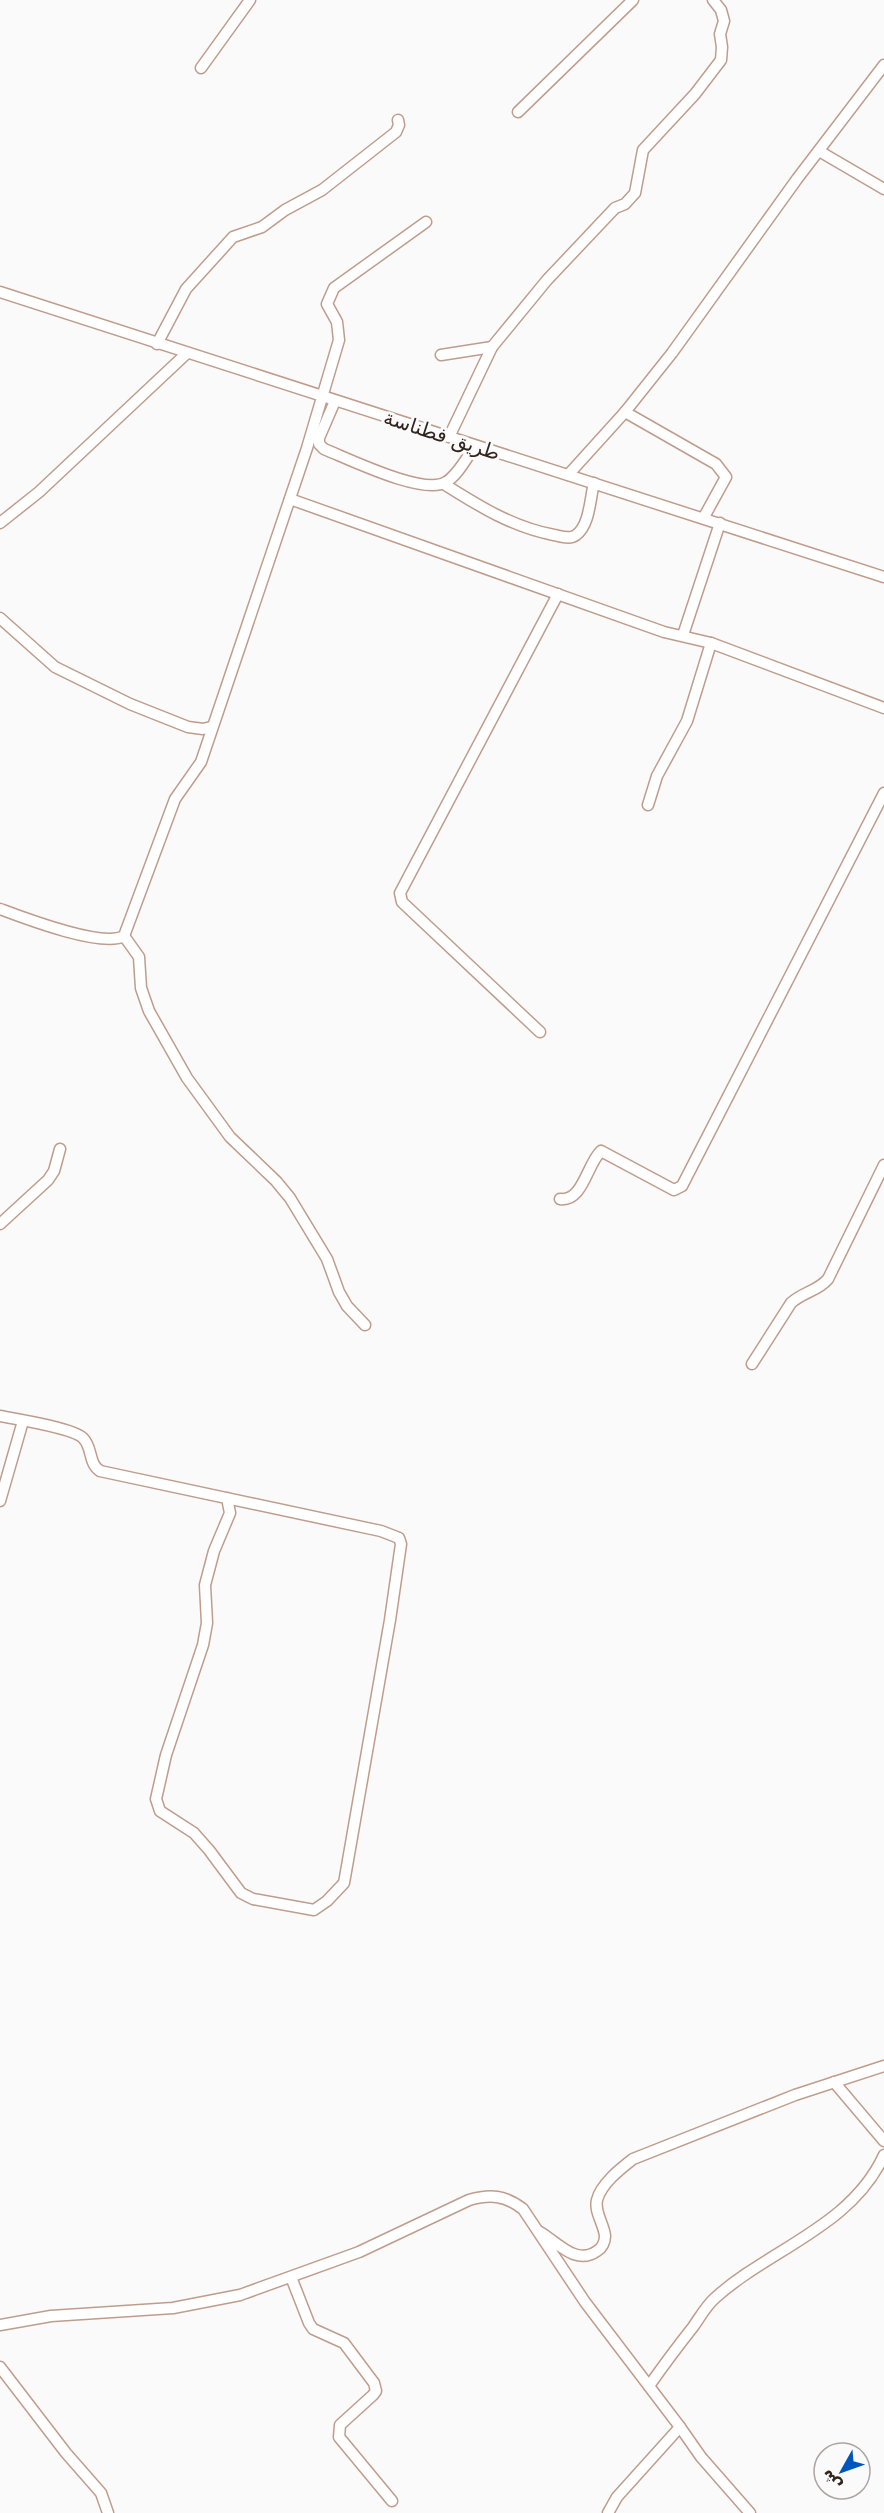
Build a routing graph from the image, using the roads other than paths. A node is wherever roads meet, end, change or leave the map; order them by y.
1 (250, 0) edge
2 (633, 0) edge
3 (713, 0) edge
4 (884, 65) edge
5 (201, 68) dead end
6 (518, 112) dead end
7 (398, 120) dead end
8 (819, 151) junction
9 (884, 189) edge
10 (426, 222) dead end
11 (0, 292) edge
12 (157, 344) junction
13 (492, 347) junction
14 (186, 354) junction
15 (441, 355) dead end
16 (323, 397) junction
17 (335, 401) junction
18 (626, 412) junction
19 (449, 437) junction
20 (475, 446) junction
21 (568, 475) junction
22 (594, 483) junction
23 (444, 484) junction
24 (290, 499) junction
25 (704, 517) junction
26 (0, 523) edge
27 (720, 523) junction
28 (884, 577) edge
29 (558, 594) junction
30 (0, 618) edge
31 (683, 635) junction
32 (711, 643) junction
33 (884, 708) edge
34 (210, 727) junction
35 (884, 793) edge
36 (648, 806) dead end
37 (0, 909) edge
38 (124, 936) junction
39 (540, 1032) dead end
40 (60, 1149) dead end
41 (884, 1165) edge
42 (560, 1199) dead end
43 (0, 1224) edge
44 (365, 1324) dead end
45 (752, 1364) dead end
46 (0, 1416) edge
47 (23, 1421) junction
48 (227, 1498) junction
49 (0, 1501) edge
50 (884, 2066) edge
51 (834, 2082) junction
52 (884, 2141) edge
53 (884, 2155) edge
54 (536, 2229) junction
55 (291, 2277) junction
56 (0, 2325) edge
57 (0, 2367) edge
58 (649, 2386) junction
59 (680, 2427) junction
60 (392, 2501) dead end
61 (108, 2513) edge
62 (608, 2513) edge
63 (750, 2513) edge

1 - 5 street
2 - 6 street
3 - 13 street
4 - 8 street
7 - 12 street
8 - 9 street
8 - 18 street
10 - 16 street
11 - 12 street, طريق فطناسة
12 - 14 street, طريق فطناسة
13 - 15 street
13 - 19 street
14 - 16 street, طريق فطناسة
14 - 26 street
16 - 17 street, طريق فطناسة
16 - 24 street
17 - 19 street, طريق فطناسة
17 - 23 street
18 - 21 street
18 - 25 street
19 - 20 street, طريق فطناسة
20 - 21 street, طريق فطناسة
20 - 23 street
21 - 22 street, طريق فطناسة
22 - 23 street
22 - 25 street, طريق فطناسة
24 - 29 street
24 - 34 street
25 - 27 street, طريق فطناسة
27 - 28 street, طريق فطناسة
27 - 31 street
29 - 31 street
29 - 39 street
30 - 34 street
31 - 32 street
32 - 33 street
32 - 36 street
34 - 38 street
35 - 42 street
37 - 38 street
38 - 44 street
40 - 43 street
41 - 45 street
46 - 47 street
47 - 48 street
47 - 49 street
48 - 48 street
50 - 51 street
51 - 52 street
51 - 54 street
53 - 58 street
54 - 55 street
54 - 58 street
55 - 56 street
55 - 60 street
57 - 61 street
58 - 59 street
59 - 62 street
59 - 63 street

